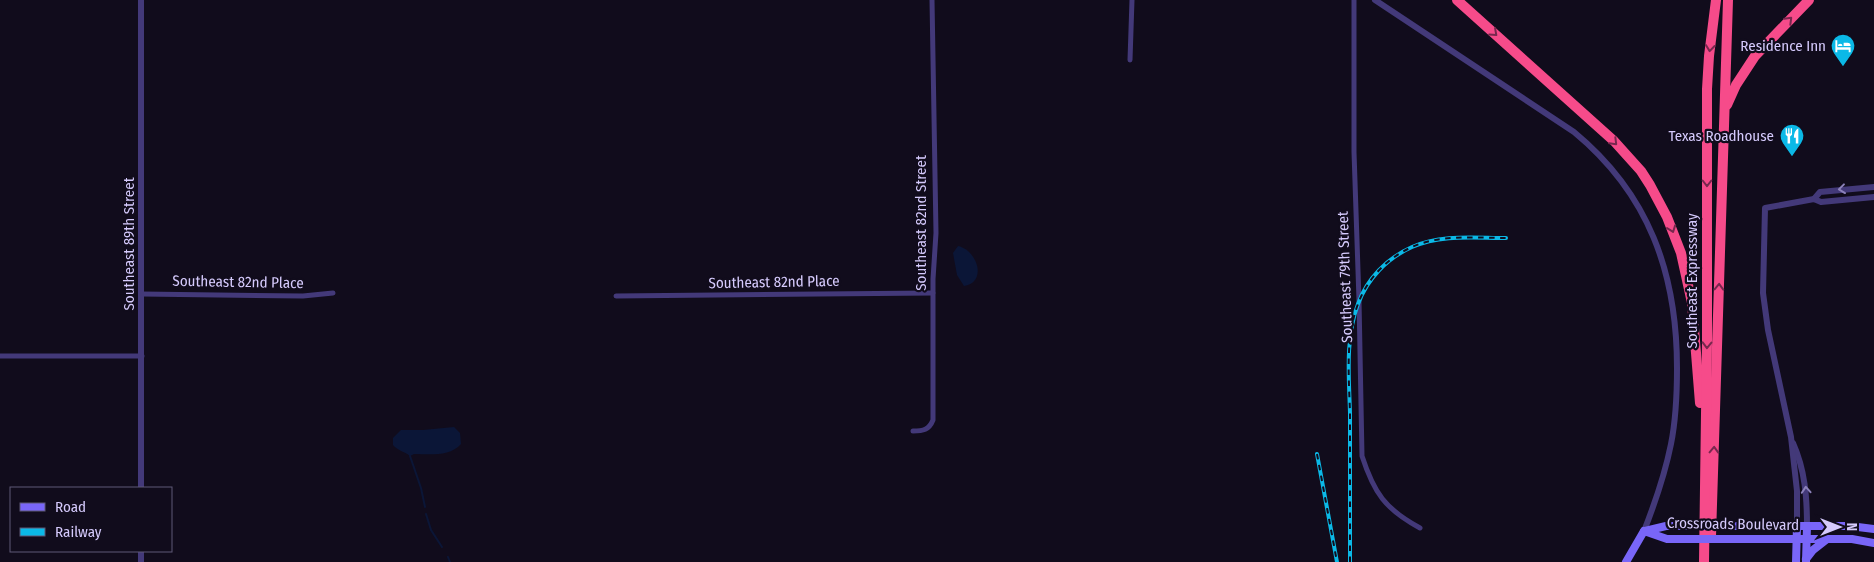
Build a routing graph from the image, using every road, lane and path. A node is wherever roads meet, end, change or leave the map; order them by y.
1 (140, 0) edge
2 (932, 0) edge
3 (1130, 0) edge
4 (1354, 0) edge
5 (1375, 0) edge
6 (1458, 0) edge
7 (1716, 0) edge
8 (1728, 0) edge
9 (1809, 0) edge
10 (1130, 60) dead end
11 (1725, 108) junction
12 (1874, 187) edge
13 (1874, 197) edge
14 (1814, 198) junction
15 (333, 293) dead end
16 (933, 293) junction
17 (142, 294) junction
18 (616, 296) dead end
19 (0, 356) edge
20 (142, 356) junction
21 (913, 431) dead end
22 (1791, 437) junction
23 (1705, 456) junction
24 (141, 487) edge
25 (1797, 526) junction
26 (1807, 526) junction
27 (1420, 528) dead end
28 (1874, 529) edge
29 (1644, 531) junction
30 (1797, 539) junction
31 (1807, 539) junction
32 (1827, 539) junction
33 (1874, 543) edge
34 (1806, 561) edge
35 (1626, 562) edge
36 (1704, 562) edge
37 (1710, 562) edge
38 (1796, 562) edge

1 - 17 street, Southeast 89th Street
2 - 16 street, Southeast 82nd Street
3 - 10 street
4 - 27 street, Southeast 79th Street
5 - 29 street
6 -> 23 highway
7 -> 23 highway, Southeast Expressway
8 - 11 highway, Southeast Expressway
11 -> 9 highway
37 -> 11 highway, Southeast Expressway
12 -> 14 street
13 - 14 street
14 - 22 street
15 - 17 street, Southeast 82nd Place
16 - 18 street, Southeast 82nd Place
16 - 21 street, Southeast 82nd Street
17 - 20 street, Southeast 89th Street
19 - 20 street
20 - 24 street, Southeast 89th Street
22 - 25 street
26 -> 22 street
23 - 36 highway, Southeast Expressway
25 - 26 main road, Crossroads Boulevard
25 - 29 main road, Crossroads Boulevard, bridge
25 - 30 main road
26 - 28 main road, Crossroads Boulevard
26 - 31 main road
29 - 30 main road, Crossroads Boulevard, bridge
29 - 35 main road
30 - 31 main road, Crossroads Boulevard
30 - 38 main road
31 - 32 main road, Crossroads Boulevard
31 - 34 main road
32 - 33 main road, Crossroads Boulevard
32 - 34 main road

